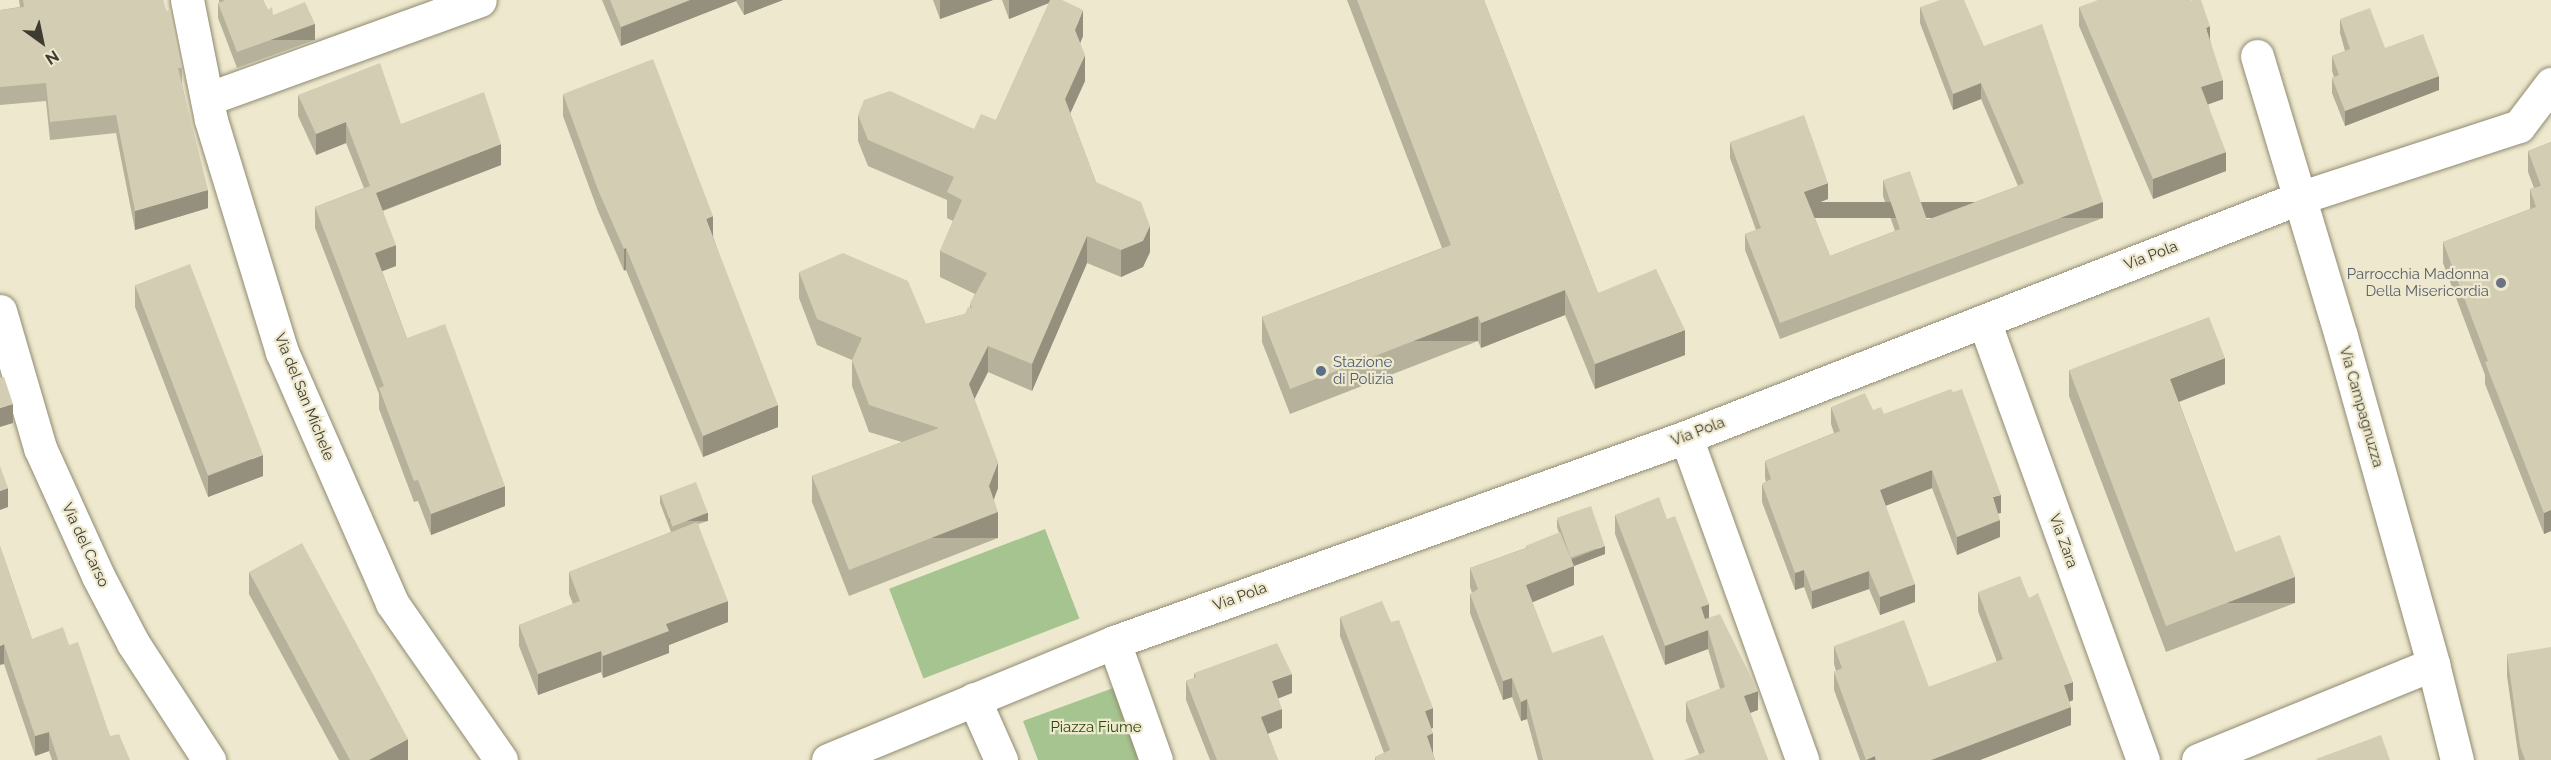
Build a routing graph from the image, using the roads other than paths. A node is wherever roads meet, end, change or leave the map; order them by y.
1 (187, 0) edge
2 (480, 0) edge
3 (2257, 56) dead end
4 (2551, 84) edge
5 (207, 99) junction
6 (2299, 198) junction
7 (0, 311) edge
8 (1984, 321) junction
9 (1686, 437) junction
10 (1114, 642) junction
11 (2433, 664) junction
12 (974, 699) junction
13 (209, 760) edge
14 (501, 760) edge
15 (828, 760) edge
16 (1001, 760) edge
17 (1156, 760) edge
18 (1802, 760) edge
19 (2143, 760) edge
20 (2198, 760) edge
21 (2457, 760) edge

1 - 5 street, Via del San Michele
2 - 5 street
3 - 6 street, Via Campagnuzza
4 - 6 street, Via Pola
5 - 14 street, Via del San Michele
6 - 8 street, Via Pola
6 - 11 street, Via Campagnuzza
7 - 13 street, Via del Carso
8 - 9 street, Via Pola
8 - 19 street, Via Zara
9 - 10 street, Via Pola
9 - 18 street
10 - 12 street, Via Pola
10 - 17 street
11 - 20 street
11 - 21 street, Via Campagnuzza
12 - 15 street, Via Pola
12 - 16 street

